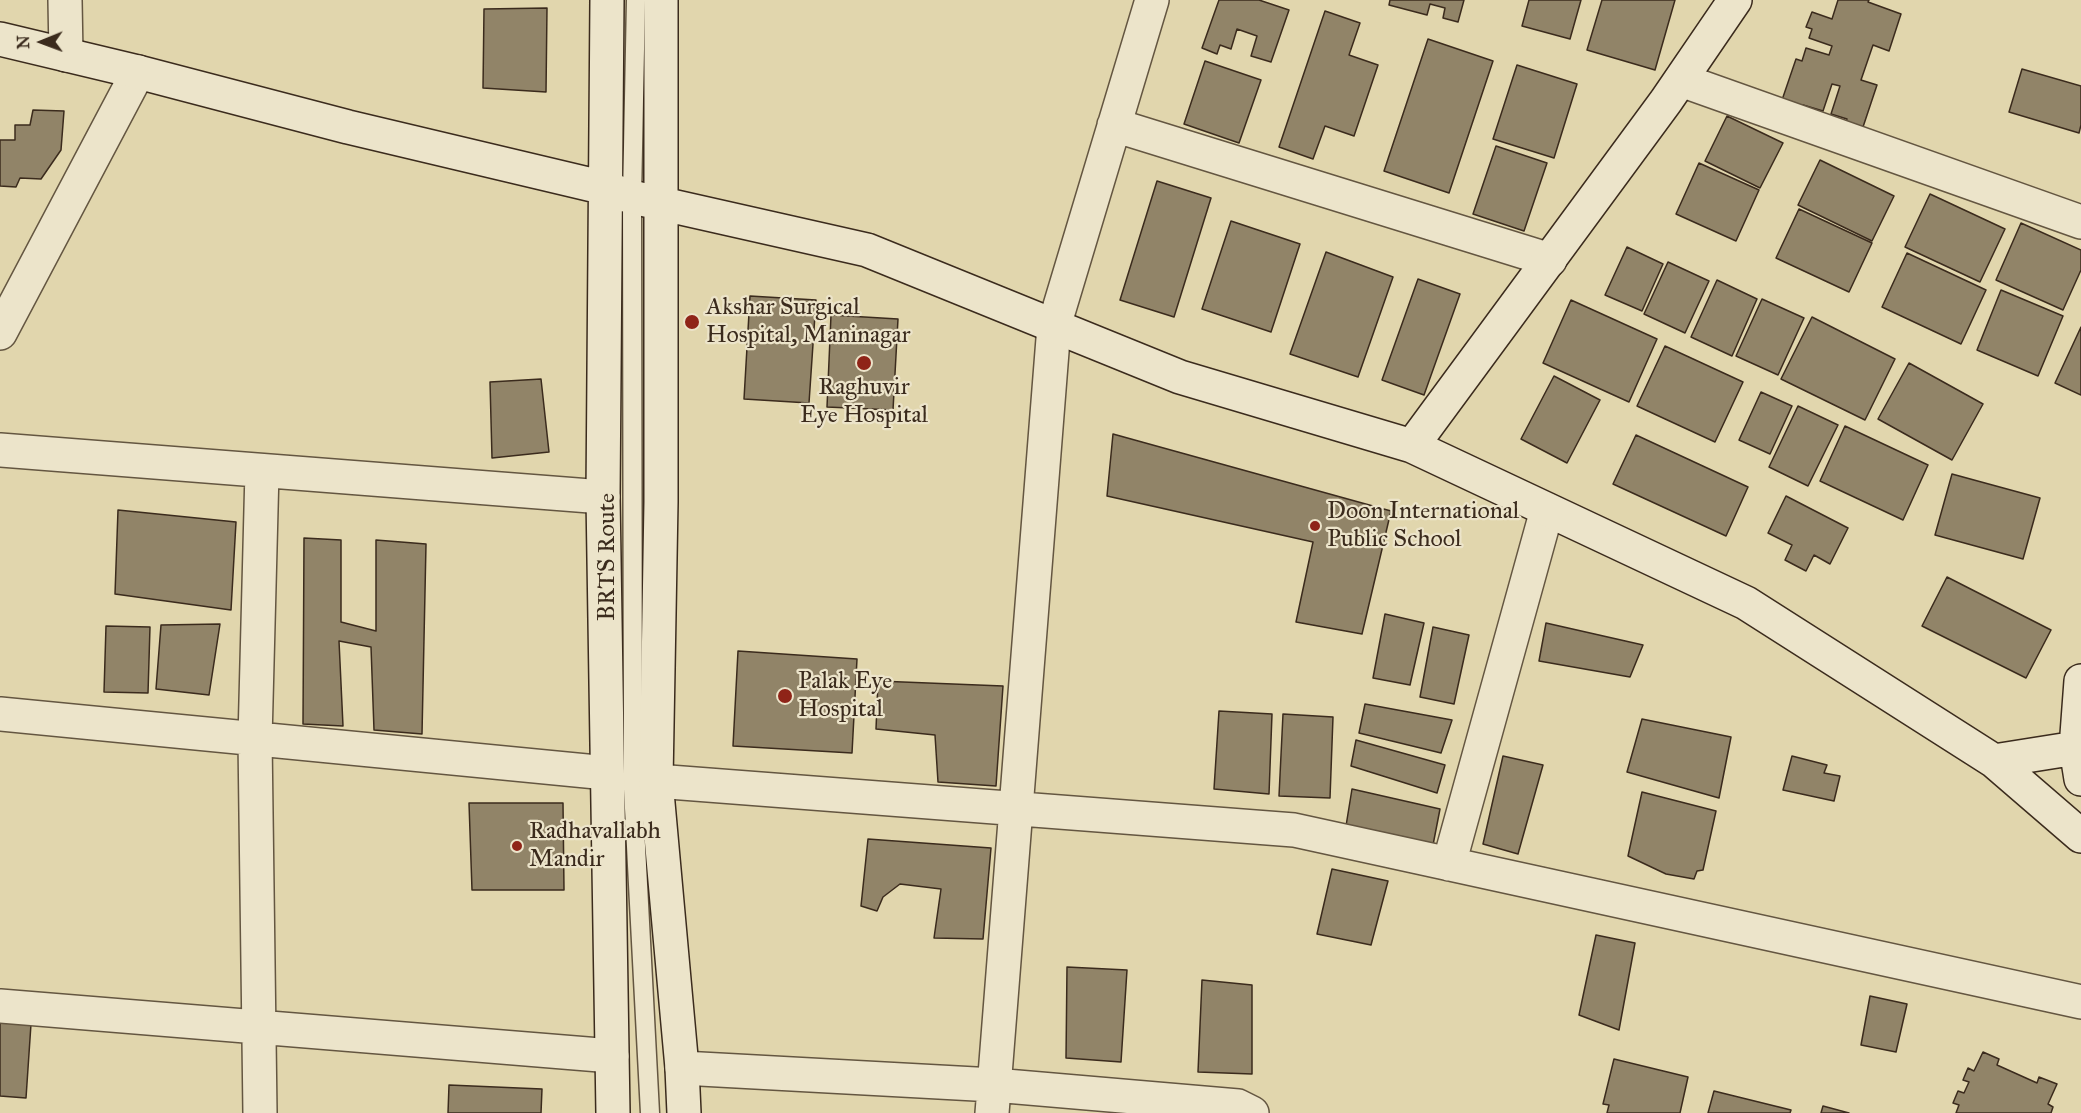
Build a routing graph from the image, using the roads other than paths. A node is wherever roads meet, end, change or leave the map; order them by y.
1 (65, 0) edge
2 (607, 0) edge
3 (636, 0) edge
4 (661, 0) edge
5 (1152, 0) edge
6 (1735, 0) edge
7 (0, 39) edge
8 (66, 55) junction
9 (138, 72) junction
10 (1681, 80) junction
11 (1114, 124) junction
12 (632, 197) junction
13 (2081, 222) edge
14 (1550, 260) junction
15 (1054, 326) junction
16 (0, 333) edge
17 (1412, 446) junction
18 (0, 450) edge
19 (262, 471) junction
20 (603, 497) junction
21 (1547, 510) junction
22 (2081, 681) edge
23 (0, 714) edge
24 (255, 739) junction
25 (2079, 759) edge
26 (1994, 761) junction
27 (608, 773) junction
28 (656, 781) junction
29 (1017, 808) junction
30 (2081, 836) edge
31 (1449, 864) junction
32 (2081, 1002) edge
33 (0, 1006) edge
34 (259, 1027) junction
35 (612, 1056) junction
36 (682, 1068) junction
37 (993, 1099) edge
38 (260, 1113) edge
39 (613, 1113) edge
40 (650, 1113) edge
41 (684, 1113) edge
42 (1252, 1113) edge

1 - 8 street
2 - 12 street
3 - 12 lane, BRTS Route
4 - 12 street
5 - 11 street
6 - 10 street
7 - 8 street
8 - 9 street
9 - 12 street
9 - 16 street
10 - 13 street
10 - 14 street
11 - 14 street
11 - 15 street
12 - 15 street
12 - 20 street
12 - 28 street
12 - 40 lane, BRTS Route
14 - 17 street
15 - 17 street
15 - 29 street
17 - 21 street
18 - 19 street
19 - 20 street
19 - 24 street
20 - 27 street
21 - 26 street
21 - 31 street
22 - 25 street
23 - 24 street
24 - 27 street
24 - 34 street
25 - 26 street
26 - 30 street
27 - 35 street
28 - 29 street
28 - 36 street
29 - 31 street
29 - 37 street
31 - 32 street
33 - 34 street
34 - 35 street
34 - 38 street
35 - 39 street
36 - 37 street
36 - 41 street
37 - 42 street

